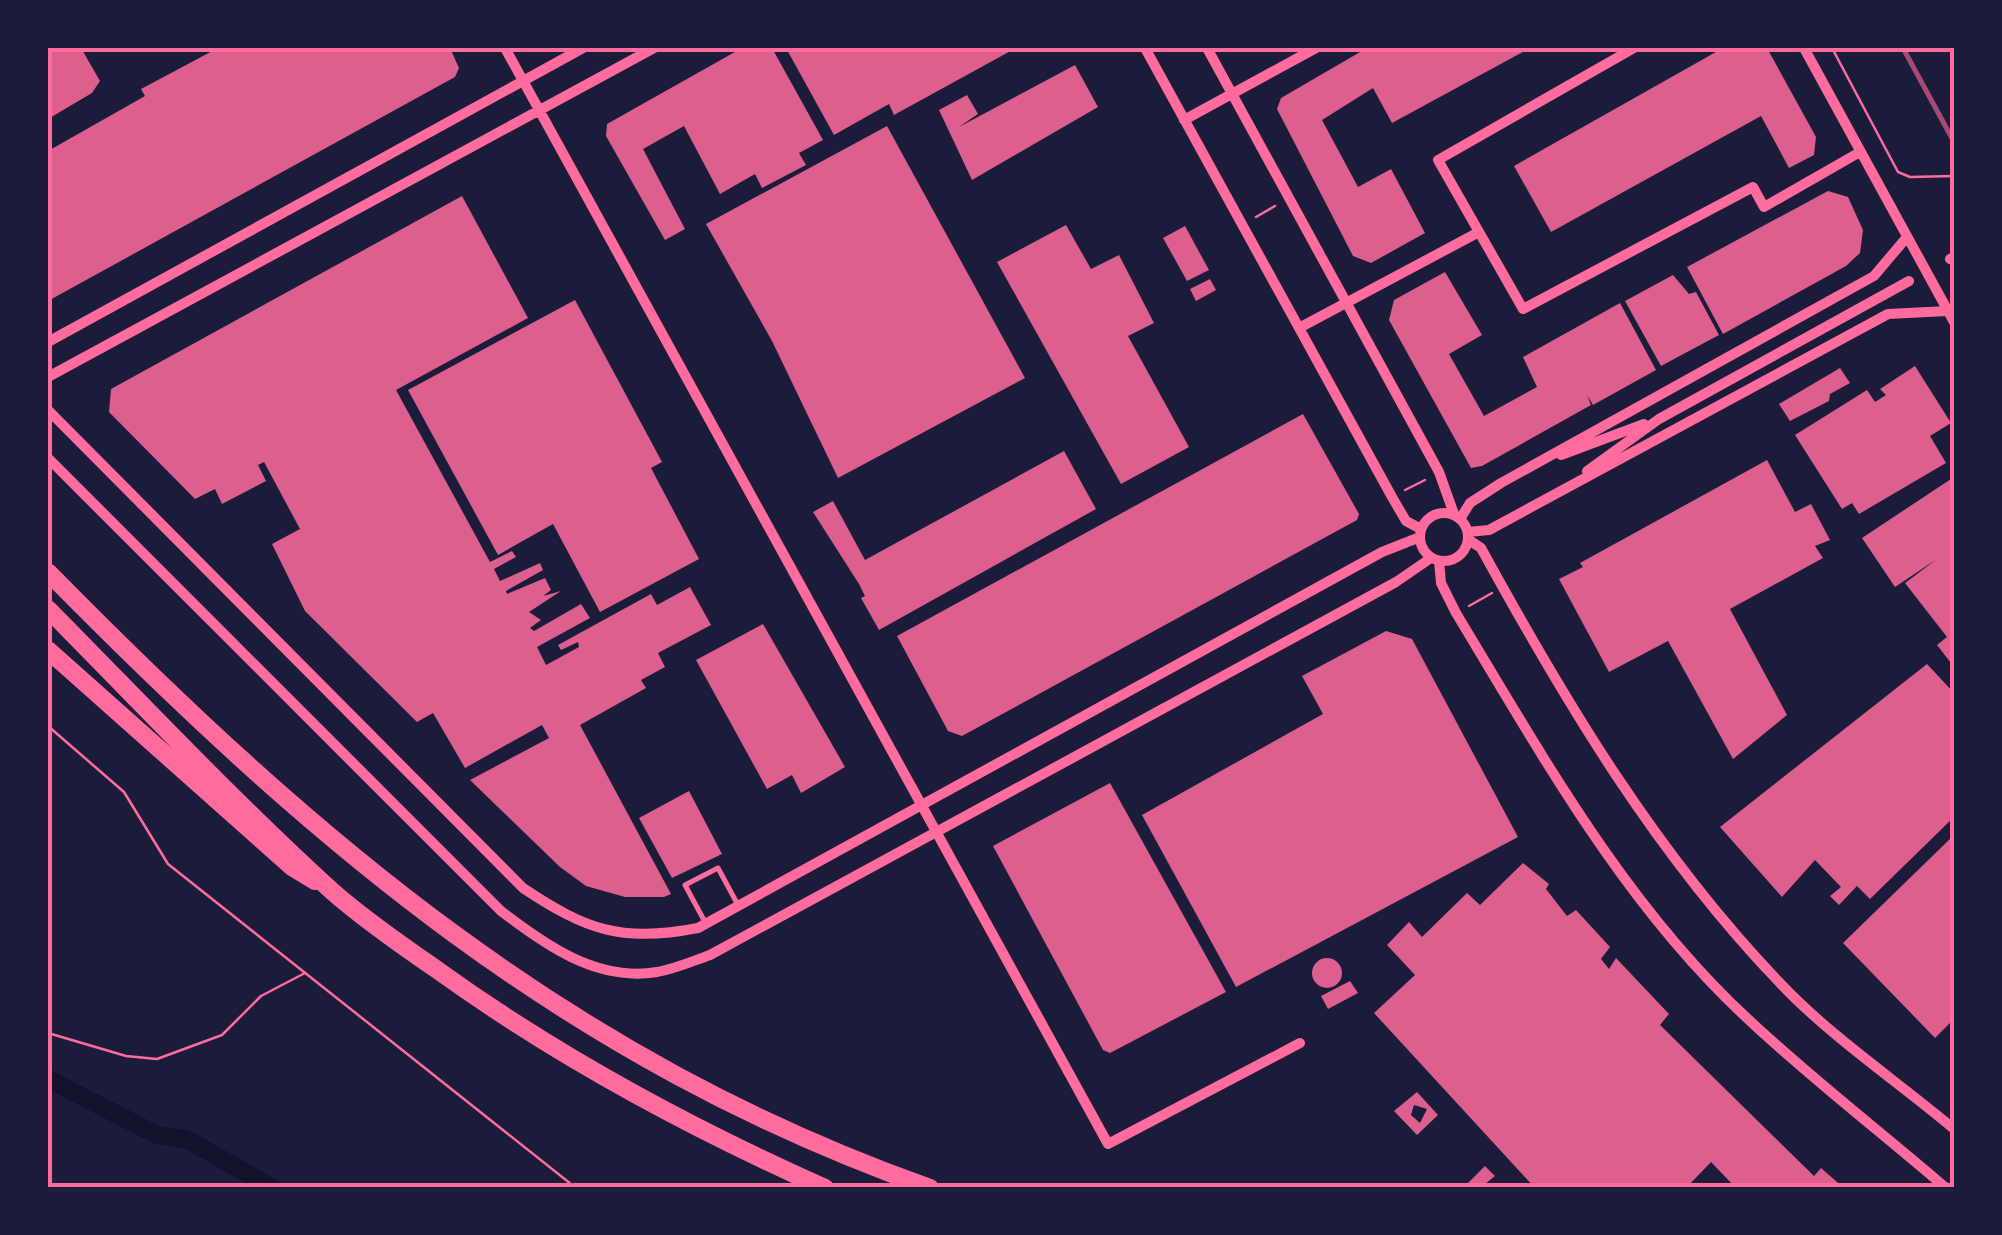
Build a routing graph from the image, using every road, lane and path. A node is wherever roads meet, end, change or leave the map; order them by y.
1 (505, 48) edge
2 (583, 48) edge
3 (654, 48) edge
4 (1145, 48) edge
5 (1207, 48) edge
6 (1316, 48) edge
7 (1634, 48) edge
8 (1804, 48) edge
9 (1832, 48) edge
10 (523, 80) junction
11 (1232, 94) junction
12 (539, 110) junction
13 (1184, 120) junction
14 (1860, 152) junction
15 (1954, 176) edge
16 (1290, 198) junction
17 (1242, 226) junction
18 (1479, 232) junction
19 (1907, 237) junction
20 (1910, 281) dead end
21 (1346, 302) junction
22 (1947, 311) junction
23 (1954, 322) edge
24 (1299, 328) junction
25 (48, 342) edge
26 (48, 376) edge
27 (48, 410) edge
28 (1659, 419) junction
29 (48, 458) edge
30 (1530, 466) junction
31 (1439, 472) junction
32 (1392, 498) junction
33 (1549, 498) junction
34 (1457, 517) junction
35 (1420, 533) junction
36 (1468, 536) junction
37 (1435, 560) junction
38 (48, 572) edge
39 (1502, 588) junction
40 (48, 609) edge
41 (1456, 613) junction
42 (48, 650) edge
43 (48, 726) edge
44 (921, 804) junction
45 (936, 832) junction
46 (333, 892) junction
47 (738, 905) junction
48 (701, 926) junction
49 (306, 972) junction
50 (48, 1032) edge
51 (1300, 1043) dead end
52 (1954, 1129) edge
53 (576, 1188) edge
54 (825, 1188) edge
55 (930, 1188) edge
56 (1946, 1188) edge

1 - 10 street
2 - 10 street
3 - 12 street
4 - 13 street
5 - 11 street
6 - 11 street
7 - 18 street
8 - 14 street
9 - 15 path
10 - 12 street
10 - 25 street
11 - 13 street
11 - 16 street
12 - 26 street
12 - 44 street
13 - 17 street
14 - 18 street
14 - 19 street
16 - 17 path
16 - 21 street
17 - 24 street
18 - 21 street
19 - 22 street
19 - 30 street
20 - 28 street
21 - 24 street
21 - 31 street
22 - 23 street
22 - 33 street
24 - 32 street
27 - 48 street
28 - 30 street
28 - 33 street
29 - 45 street
30 - 34 street
31 - 32 path
31 - 34 street
32 - 35 street
33 - 36 street
34 - 35 street
34 - 36 street
35 - 37 street
35 - 44 street
36 - 37 street
36 - 39 street
37 - 41 street
37 - 45 street
38 - 55 highway
39 - 41 path
39 - 52 street
40 - 46 highway
41 - 56 street
42 - 46 highway
43 - 49 path
44 - 45 street
44 - 47 street
45 - 51 street
46 - 54 highway
47 - 48 street
47 - 48 lane
49 - 50 path
49 - 53 path

